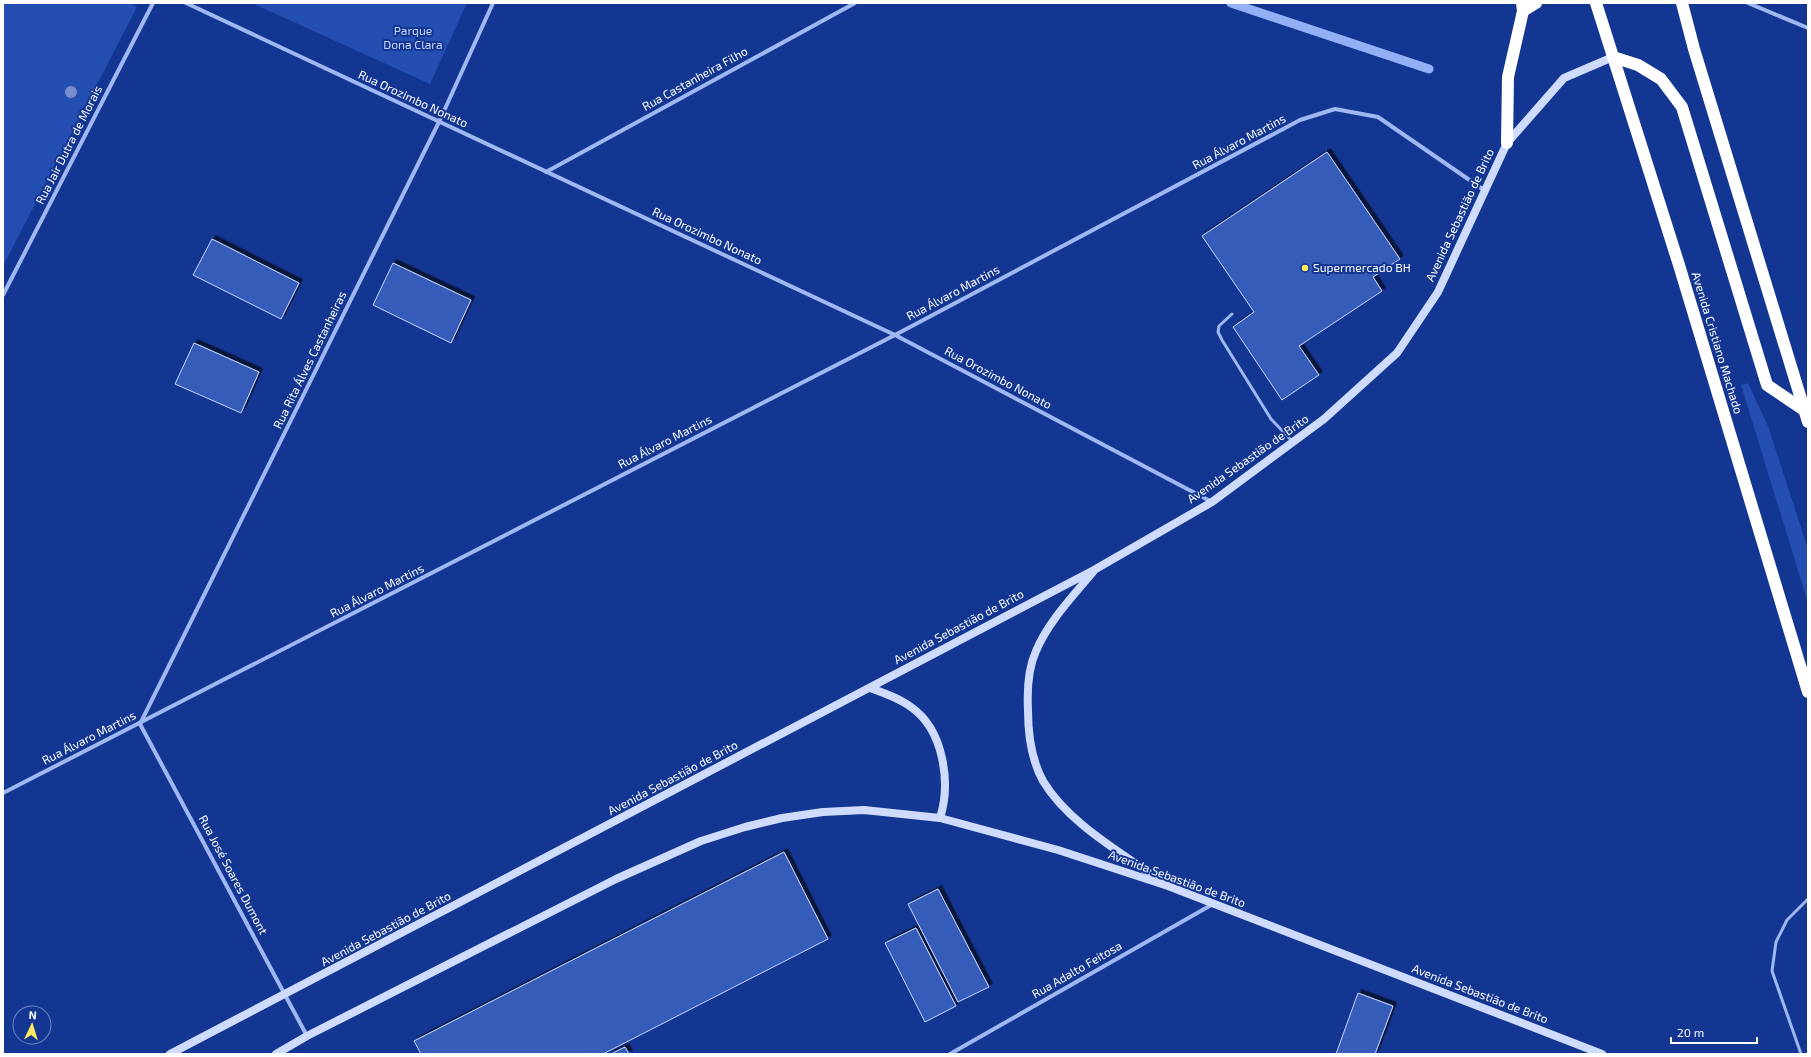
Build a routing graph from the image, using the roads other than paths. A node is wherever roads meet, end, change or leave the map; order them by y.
1 (154, 3) edge
2 (186, 3) edge
3 (493, 3) edge
4 (855, 3) edge
5 (1536, 3) edge
6 (1596, 3) edge
7 (1682, 3) edge
8 (1748, 3) edge
9 (1523, 7) edge
10 (1808, 28) edge
11 (1613, 57) junction
12 (439, 122) junction
13 (1507, 144) junction
14 (546, 172) junction
15 (1484, 190) junction
16 (3, 295) edge
17 (1232, 314) dead end
18 (895, 335) junction
19 (1804, 410) junction
20 (1808, 422) edge
21 (1294, 442) junction
22 (1212, 502) junction
23 (1094, 570) junction
24 (870, 688) junction
25 (1808, 692) edge
26 (140, 724) junction
27 (3, 793) edge
28 (940, 818) junction
29 (1168, 886) junction
30 (1808, 900) edge
31 (1213, 904) junction
32 (285, 995) junction
33 (307, 1036) junction
34 (170, 1054) edge
35 (276, 1054) edge
36 (950, 1054) edge
37 (1602, 1054) edge
38 (1801, 1054) edge

1 - 16 street, Rua Jair Dutra de Morais
2 - 12 street, Rua Orozimbo Nonato
3 - 12 street, Rua Rita Álves Castanheiras
4 - 14 street, Rua Castanheira Filho
5 - 9 highway
6 - 11 highway, Avenida Cristiano Machado
7 - 19 highway
8 - 10 street
9 - 13 highway
11 - 13 street, Avenida Sebastião de Brito
11 - 19 highway
11 - 25 highway, Avenida Cristiano Machado
12 - 14 street, Rua Orozimbo Nonato
12 - 26 street, Rua Rita Álves Castanheiras
13 - 15 street, Avenida Sebastião de Brito
14 - 18 street, Rua Orozimbo Nonato
15 - 18 street, Rua Álvaro Martins
15 - 21 street, Avenida Sebastião de Brito
17 - 21 lane
18 - 22 street, Rua Orozimbo Nonato
18 - 26 street, Rua Álvaro Martins
19 - 20 highway
21 - 22 street, Avenida Sebastião de Brito
22 - 23 street, Avenida Sebastião de Brito
23 - 24 street, Avenida Sebastião de Brito
23 - 29 street
24 - 28 street
24 - 32 street, Avenida Sebastião de Brito
26 - 27 street, Rua Álvaro Martins
26 - 32 street, Rua José Soares Dumont
28 - 29 street, Avenida Sebastião de Brito
28 - 33 street, Avenida Sebastião de Brito
29 - 31 street, Avenida Sebastião de Brito
30 - 38 lane
31 - 36 street, Rua Adalto Feitosa
31 - 37 street, Avenida Sebastião de Brito
32 - 33 street, Rua José Soares Dumont
32 - 34 street, Avenida Sebastião de Brito
33 - 35 street, Avenida Sebastião de Brito

